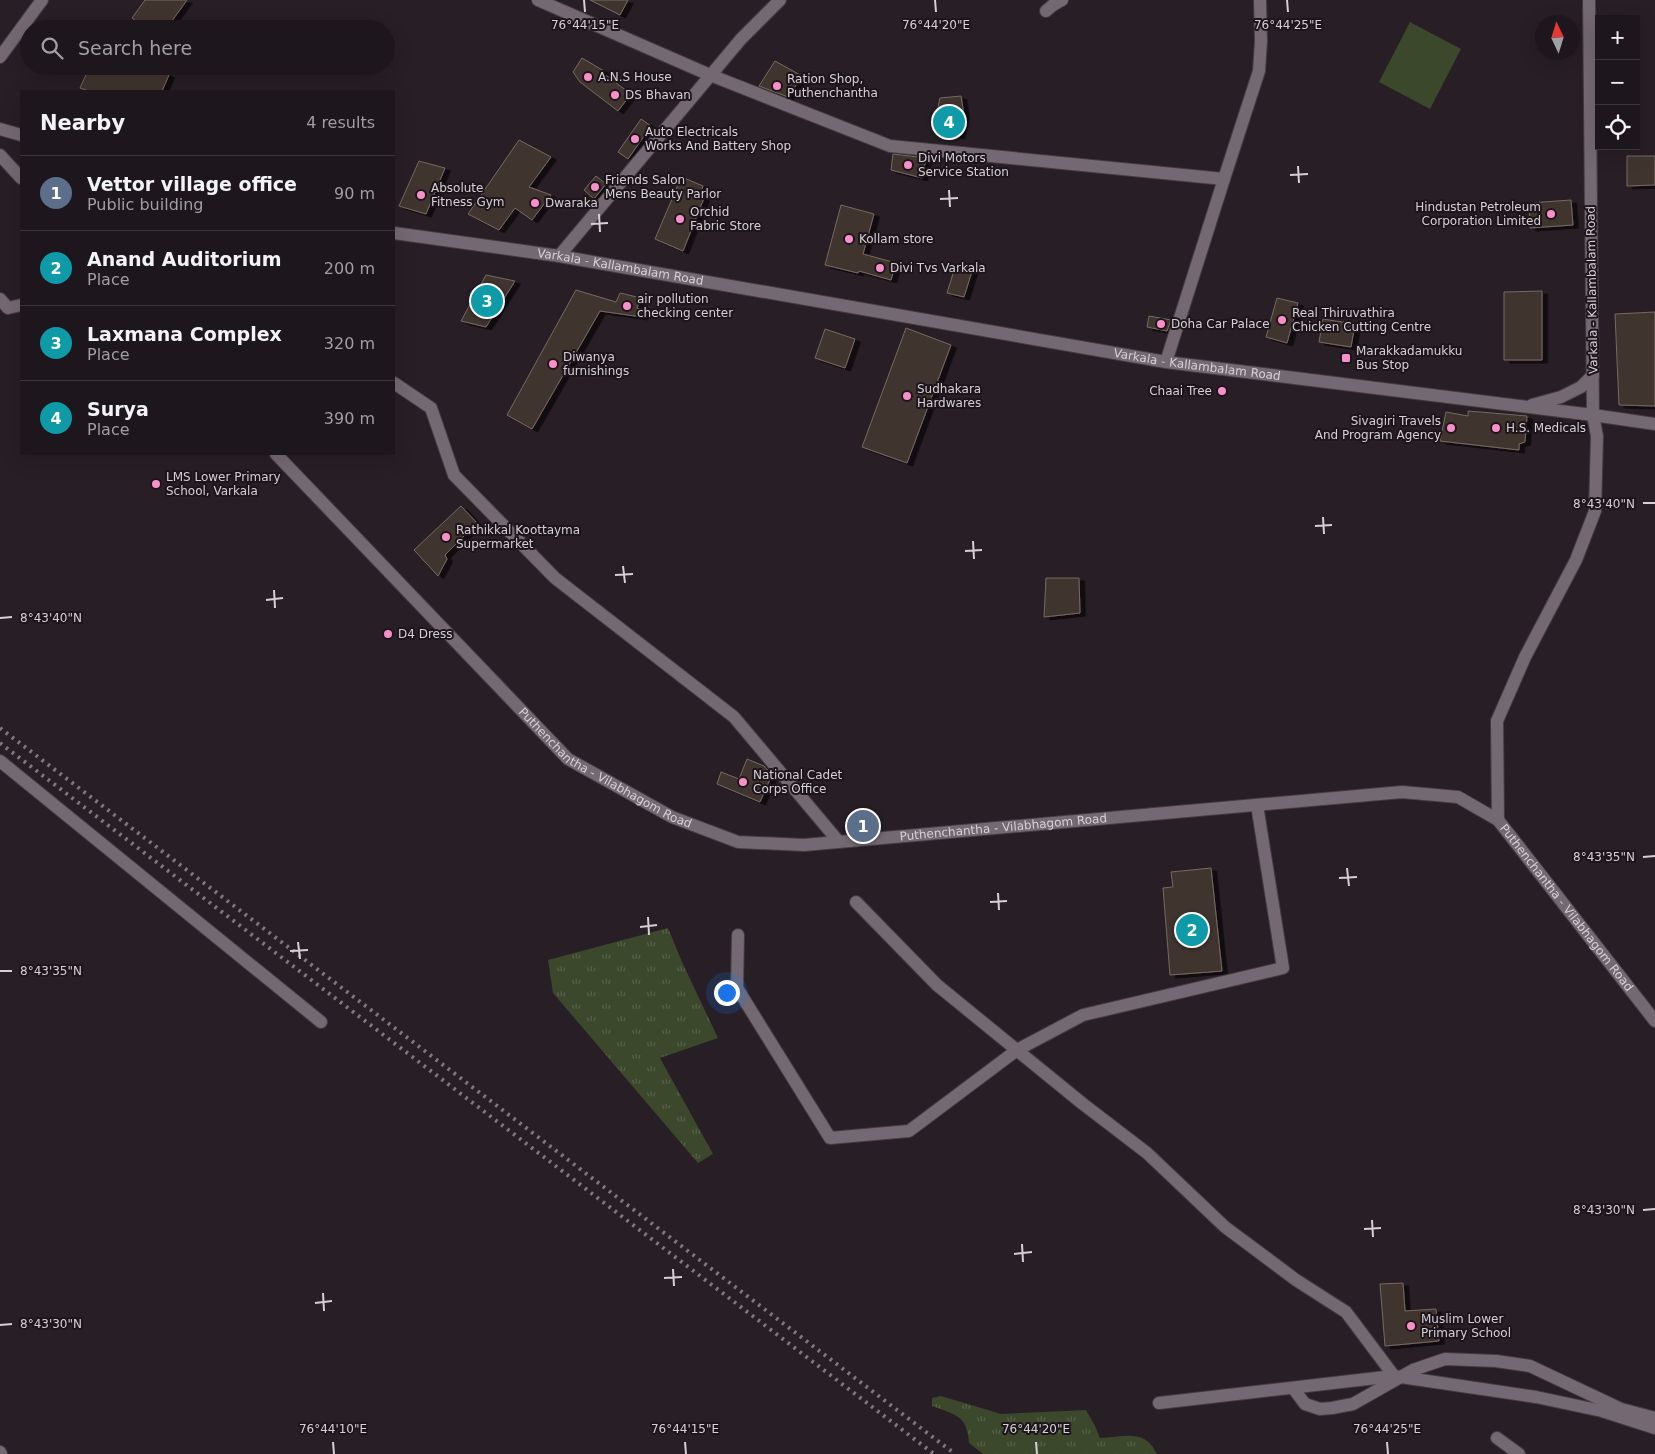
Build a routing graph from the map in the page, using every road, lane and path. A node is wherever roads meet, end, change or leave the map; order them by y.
1 (42, 0) edge
2 (538, 0) edge
3 (780, 0) edge
4 (1062, 0) edge
5 (1260, 0) edge
6 (1589, 0) edge
7 (1046, 11) dead end
8 (27, 20) edge
9 (20, 30) edge
10 (0, 57) edge
11 (710, 75) junction
12 (0, 129) edge
13 (20, 135) edge
14 (0, 155) edge
15 (20, 177) edge
16 (1224, 179) junction
17 (395, 232) edge
18 (558, 256) junction
19 (0, 299) edge
20 (20, 305) edge
21 (1166, 362) junction
22 (1593, 375) junction
23 (395, 384) edge
24 (1525, 407) junction
25 (1593, 416) junction
26 (1655, 424) edge
27 (277, 455) edge
28 (0, 761) edge
29 (1257, 805) junction
30 (1498, 820) junction
31 (839, 842) junction
32 (856, 902) dead end
33 (738, 935) dead end
34 (1655, 1020) edge
35 (321, 1022) dead end
36 (1017, 1050) junction
37 (1399, 1376) junction
38 (1293, 1388) junction
39 (1159, 1403) dead end
40 (1655, 1418) edge
41 (1655, 1428) edge
42 (1497, 1438) dead end
43 (1519, 1454) edge

1 - 8 street
2 - 11 street
3 - 11 street
4 - 7 street
5 - 16 street
6 - 22 street, Varkala - Kallambalam Road
9 - 10 street
11 - 16 street
11 - 18 street
12 - 13 street
14 - 15 street
16 - 21 street
17 - 18 street, Varkala - Kallambalam Road
18 - 21 street, Varkala - Kallambalam Road
19 - 20 street
21 - 24 street, Varkala - Kallambalam Road
22 - 24 street
22 - 25 street, Varkala - Kallambalam Road
23 - 31 street
24 - 25 street, Varkala - Kallambalam Road
25 - 26 street
25 - 30 street
27 - 31 street, Puthenchantha - Vilabhagom Road
28 - 35 street
29 - 30 street, Puthenchantha - Vilabhagom Road
29 - 31 street, Puthenchantha - Vilabhagom Road
29 - 36 street
30 - 34 street, Puthenchantha - Vilabhagom Road
32 - 36 street
33 - 36 street
36 - 37 street
37 - 38 street
37 - 38 street
37 - 40 street
37 - 41 street
38 - 39 street
42 - 43 street

